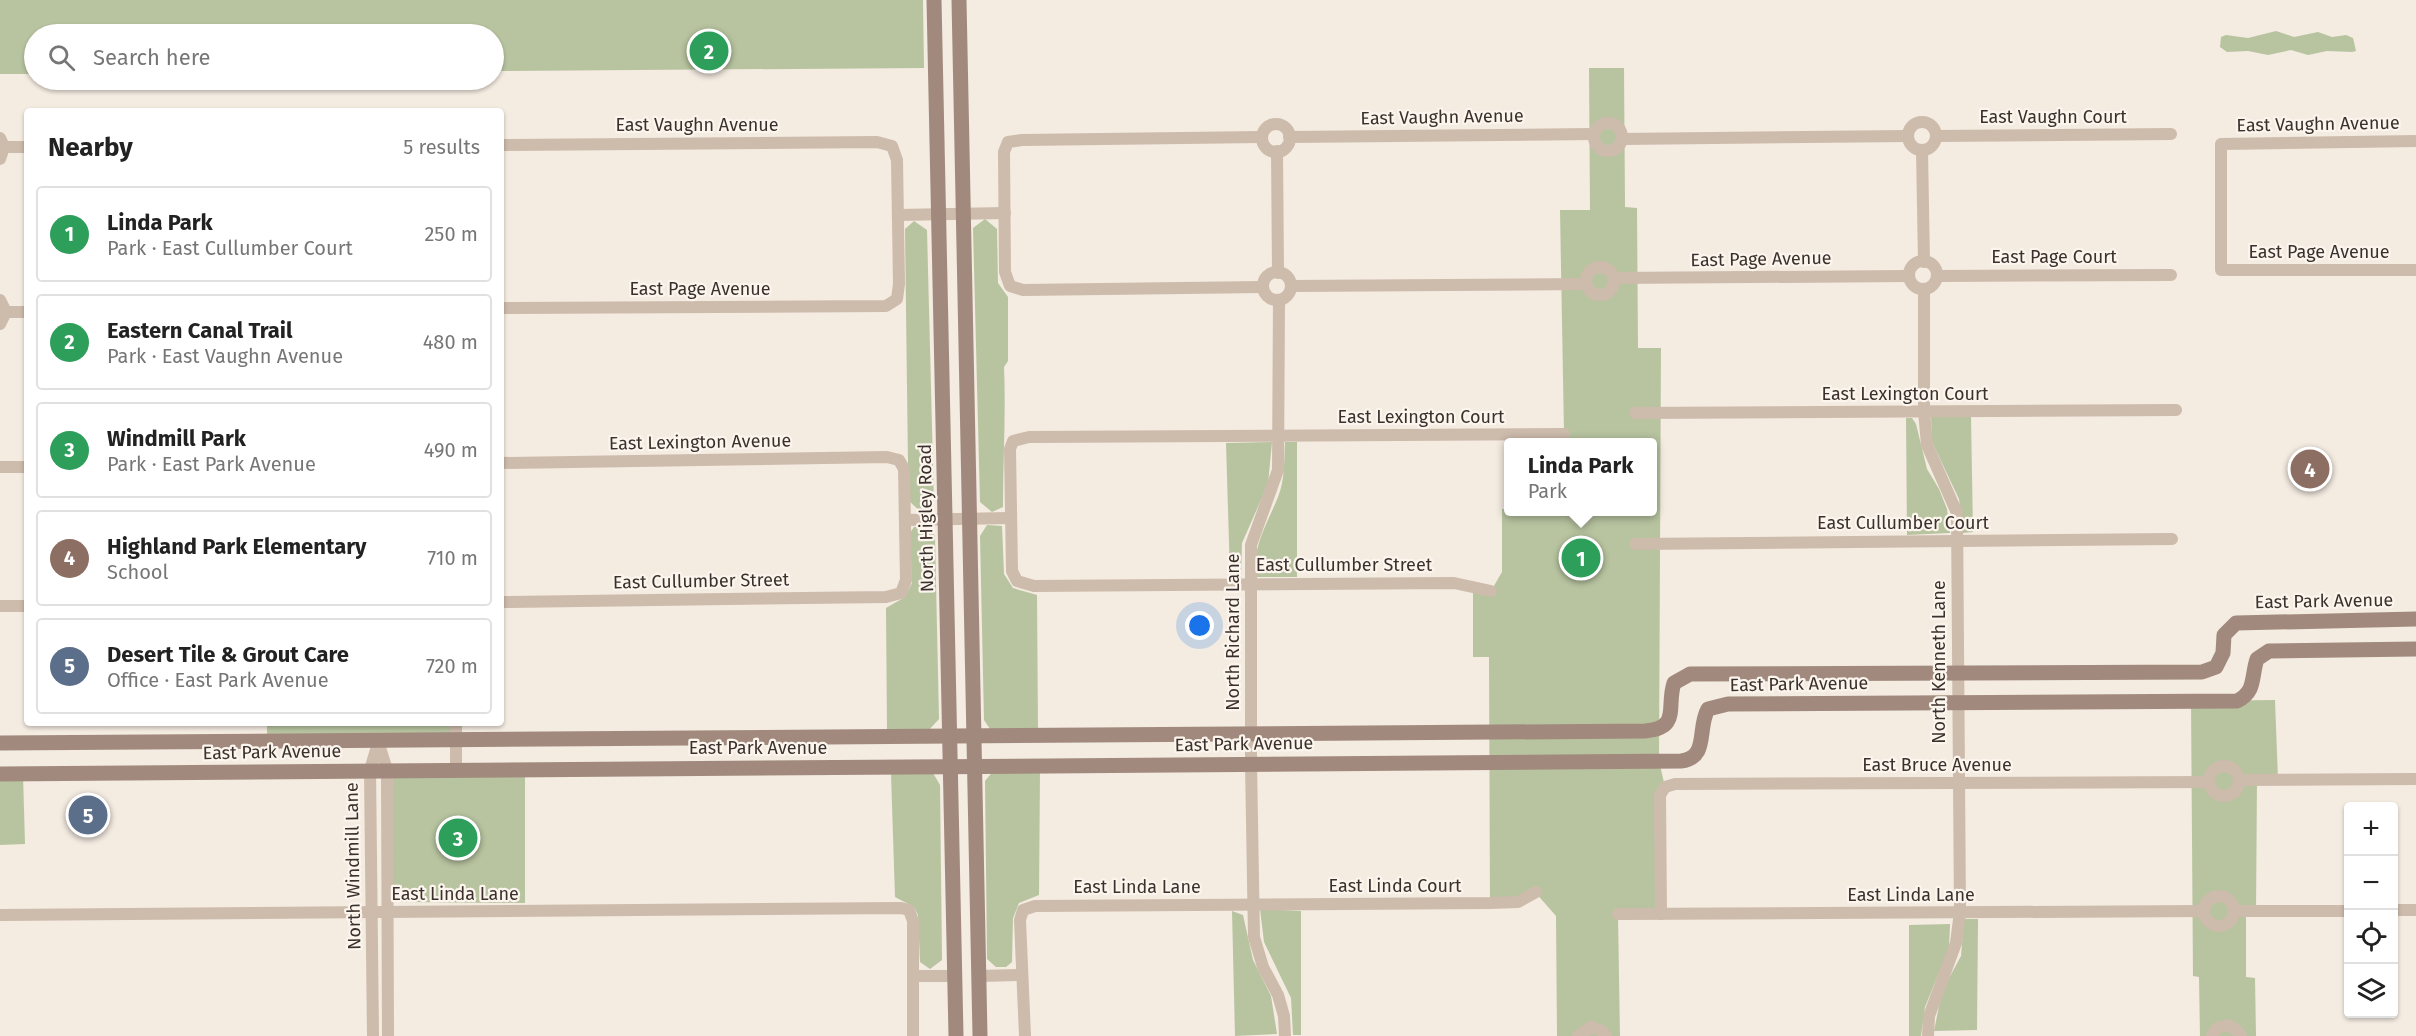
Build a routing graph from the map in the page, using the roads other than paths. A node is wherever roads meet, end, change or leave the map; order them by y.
1 (934, 0) edge
2 (959, 0) edge
3 (1594, 134) junction
4 (2171, 134) dead end
5 (1908, 136) junction
6 (1936, 136) junction
7 (1262, 137) junction
8 (1289, 137) junction
9 (1621, 139) junction
10 (2416, 141) edge
11 (504, 145) edge
12 (24, 147) edge
13 (1, 148) edge
14 (1922, 150) junction
15 (1276, 152) junction
16 (1005, 213) junction
17 (938, 214) junction
18 (963, 214) junction
19 (898, 215) junction
20 (1924, 262) junction
21 (2221, 270) joint
22 (2416, 270) edge
23 (1278, 273) junction
24 (2171, 275) dead end
25 (1910, 276) junction
26 (1937, 276) junction
27 (1613, 278) junction
28 (1586, 284) junction
29 (1291, 286) junction
30 (1263, 287) junction
31 (1924, 289) junction
32 (1279, 300) junction
33 (3, 306) edge
34 (504, 308) edge
35 (24, 311) edge
36 (0, 324) edge
37 (2176, 410) dead end
38 (1924, 411) junction
39 (1635, 413) dead end
40 (1564, 434) dead end
41 (1279, 435) junction
42 (504, 463) edge
43 (0, 467) edge
44 (24, 467) edge
45 (1011, 518) junction
46 (945, 519) junction
47 (969, 519) junction
48 (905, 520) junction
49 (2172, 539) dead end
50 (1957, 541) junction
51 (1635, 544) dead end
52 (1250, 584) junction
53 (1491, 591) dead end
54 (504, 602) edge
55 (0, 606) edge
56 (24, 606) edge
57 (2416, 620) edge
58 (2416, 649) edge
59 (1958, 673) junction
60 (1957, 703) junction
61 (456, 726) edge
62 (1251, 734) junction
63 (950, 736) junction
64 (974, 737) junction
65 (378, 741) junction
66 (456, 741) junction
67 (0, 743) edge
68 (1251, 764) junction
69 (975, 766) junction
70 (951, 767) junction
71 (456, 769) junction
72 (370, 770) junction
73 (387, 770) junction
74 (0, 774) edge
75 (2416, 779) edge
76 (2239, 780) junction
77 (2209, 782) junction
78 (1958, 783) junction
79 (1536, 892) dead end
80 (1252, 904) junction
81 (2398, 910) edge
82 (2416, 910) edge
83 (2204, 911) junction
84 (2234, 911) junction
85 (2344, 911) edge
86 (388, 912) junction
87 (1960, 912) junction
88 (372, 913) junction
89 (1618, 914) dead end
90 (1661, 914) junction
91 (0, 915) edge
92 (1022, 975) junction
93 (914, 976) junction
94 (955, 976) junction
95 (979, 976) junction
96 (373, 1036) edge
97 (388, 1036) edge
98 (913, 1036) edge
99 (956, 1036) edge
100 (980, 1036) edge
101 (1025, 1036) edge
102 (1285, 1036) edge
103 (1578, 1036) edge
104 (1606, 1036) edge
105 (1928, 1036) edge
106 (2212, 1036) edge
107 (2241, 1036) edge

1 - 17 street, North Higley Road
2 - 18 street
3 - 8 street, East Vaughn Avenue
3 - 9 street
3 - 9 street
4 - 6 street, East Vaughn Court
5 - 6 street
5 - 9 street
5 - 14 street
6 - 14 street
7 - 8 street
7 - 15 street
7 - 16 street
8 - 15 street
10 - 21 street, East Vaughn Avenue
11 - 19 street, East Vaughn Avenue
12 - 13 street
14 - 20 street
15 - 23 street
16 - 18 street
16 - 30 street
17 - 18 street
17 - 19 street
17 - 46 street, North Higley Road
18 - 47 street
19 - 34 street, East Page Avenue
20 - 25 street
20 - 26 street
21 - 22 street, East Page Avenue
23 - 29 street
23 - 30 street
24 - 26 street, East Page Court
25 - 27 street, East Page Avenue
25 - 31 street
26 - 31 street
27 - 28 street
27 - 28 street
28 - 29 street
29 - 32 street
30 - 32 street
31 - 38 street, North Kenneth Lane
32 - 41 street, North Richard Lane
33 - 35 street
33 - 36 street
37 - 38 street, East Lexington Court
38 - 39 street, East Lexington Court
38 - 50 street, North Kenneth Lane
40 - 41 street, East Lexington Court
41 - 45 street
41 - 52 street, North Richard Lane
42 - 48 street, East Lexington Avenue
43 - 44 street
45 - 47 street
45 - 52 street, East Cullumber Street
46 - 47 street
46 - 48 street
46 - 63 street, North Higley Road
47 - 64 street
48 - 54 street, East Cullumber Street
49 - 50 street, East Cullumber Court
50 - 51 street, East Cullumber Court
50 - 59 street, North Kenneth Lane
52 - 53 street, East Cullumber Street
52 - 62 street, North Richard Lane
55 - 56 street
57 - 59 street, East Park Avenue
58 - 60 street, East Park Avenue
59 - 60 street, North Kenneth Lane
59 - 62 street, East Park Avenue
60 - 68 street, East Park Avenue
60 - 78 street, North Kenneth Lane
61 - 66 street
62 - 64 street, East Park Avenue
62 - 68 street, North Richard Lane
63 - 64 street, East Park Avenue
63 - 66 street, East Park Avenue
63 - 70 street, North Higley Road
64 - 69 street
65 - 66 street, East Park Avenue
65 - 67 street, East Park Avenue
65 - 72 street, North Windmill Lane
65 - 73 street, North Windmill Lane
66 - 71 street
68 - 69 street, East Park Avenue
68 - 80 street, North Richard Lane
69 - 70 street, East Park Avenue
69 - 95 street
70 - 71 street, East Park Avenue
70 - 94 street, North Higley Road
71 - 73 street, East Park Avenue
72 - 73 street, East Park Avenue
72 - 74 street, East Park Avenue
72 - 88 street, North Windmill Lane
73 - 86 street, North Windmill Lane
75 - 76 street
76 - 77 street
76 - 77 street, East Bruce Avenue
77 - 78 street, East Bruce Avenue
78 - 87 street, North Kenneth Lane
78 - 90 street, East Bruce Avenue
79 - 80 street, East Linda Court
80 - 92 street, East Linda Lane
80 - 102 street, North Richard Lane
81 - 82 street
83 - 84 street, East Linda Lane
83 - 84 street, East Linda Lane
83 - 87 street, East Linda Lane
84 - 85 street, East Linda Lane
86 - 88 street, East Linda Lane
86 - 93 street, East Linda Lane
86 - 97 street, North Windmill Lane
87 - 90 street, East Linda Lane
87 - 105 street, North Kenneth Lane
88 - 91 street, East Linda Lane
88 - 96 street, North Windmill Lane
89 - 90 street, East Linda Lane
92 - 95 street
92 - 101 street
93 - 94 street
93 - 98 street
94 - 99 street, North Higley Road
95 - 100 street
103 - 104 street
106 - 107 street

